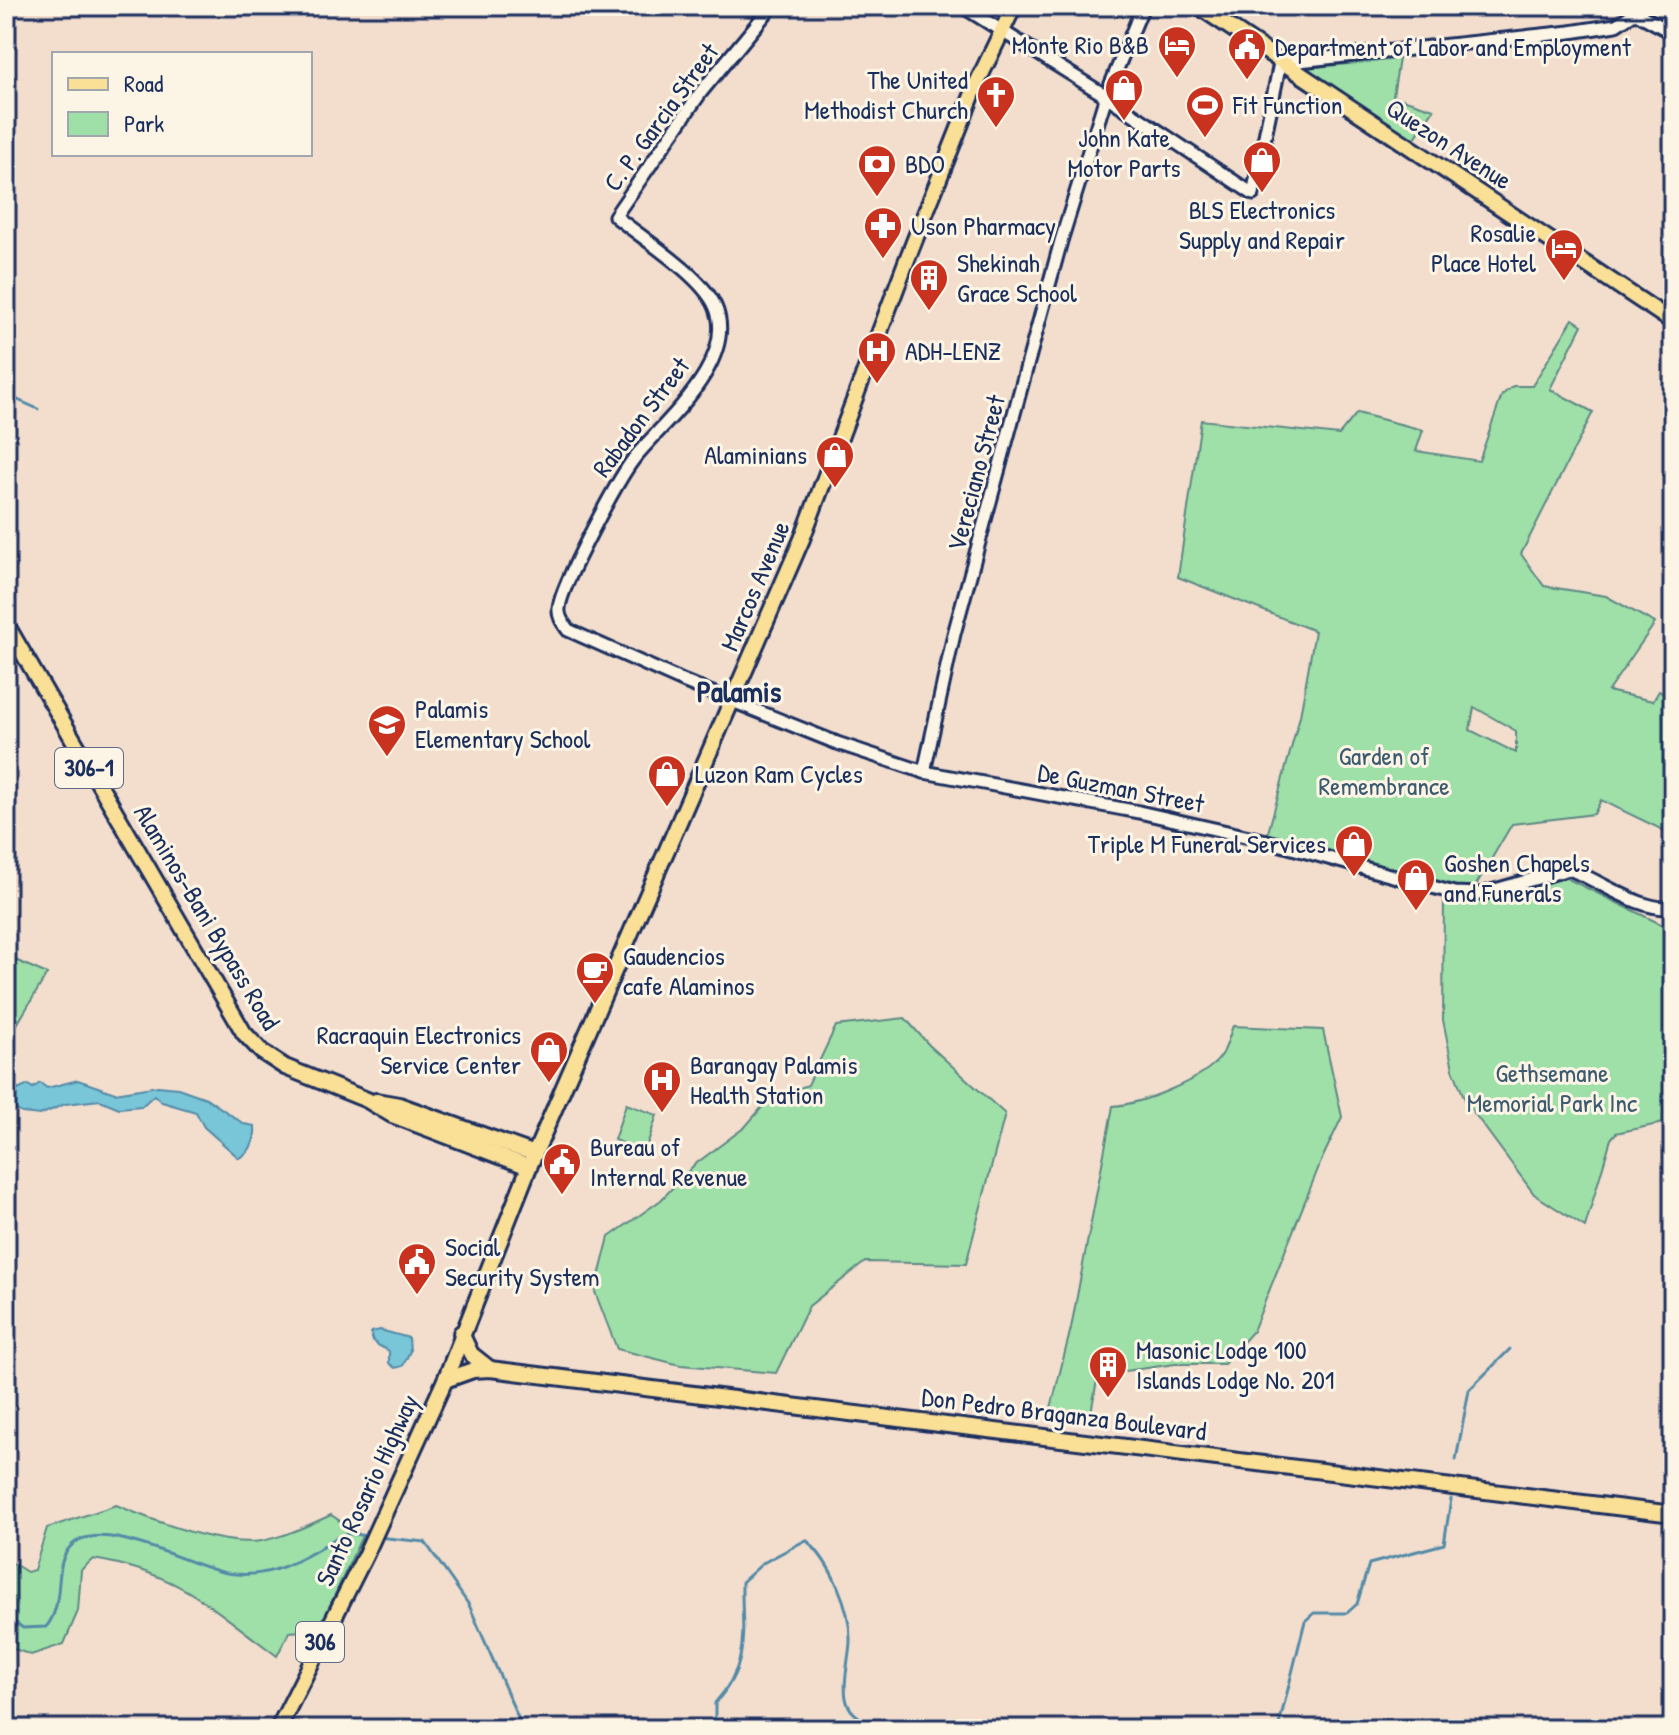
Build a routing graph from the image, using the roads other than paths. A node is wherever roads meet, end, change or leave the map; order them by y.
1 (772, 6) edge
2 (962, 6) edge
3 (1014, 6) edge
4 (1143, 6) edge
5 (1198, 6) edge
6 (1640, 9) edge
7 (1000, 31) junction
8 (1673, 33) edge
9 (1280, 63) junction
10 (1106, 96) junction
11 (615, 216) joint
12 (1673, 322) edge
13 (6, 624) edge
14 (568, 630) joint
15 (732, 701) junction
16 (924, 772) junction
17 (1673, 907) edge
18 (532, 1160) junction
19 (461, 1333) junction
20 (453, 1356) junction
21 (490, 1369) junction
22 (473, 1370) junction
23 (445, 1380) junction
24 (1673, 1514) edge
25 (278, 1729) edge

1 - 11 street, C. P. Garcia Street
2 - 7 street
3 - 7 main road, Marcos Avenue / 306
4 - 10 street, Vereciano Street
5 - 9 main road, Quezon Avenue
6 - 8 street
6 - 9 street
7 - 10 street
7 - 15 main road, Marcos Avenue / 306
9 - 10 street
9 - 12 main road, Quezon Avenue
10 - 16 street, Vereciano Street
11 - 14 street, Rabadon Street
13 - 18 main road, Alaminos-Bani Bypass Road / 306-1
14 - 15 street, De Guzman Street
15 - 16 street, De Guzman Street
15 - 18 main road, Marcos Avenue / 306
16 - 17 street, De Guzman Street
18 - 19 main road, Marcos Avenue / 306
19 - 20 main road, Marcos Avenue / 306
19 - 21 main road
20 - 21 main road
20 - 22 main road
20 - 23 main road, Santo Rosario Highway / 306
21 - 22 main road, Don Pedro Braganza Boulevard
21 - 24 main road, Don Pedro Braganza Boulevard
22 - 23 main road, Don Pedro Braganza Boulevard
23 - 25 main road, Santo Rosario Highway / 306

